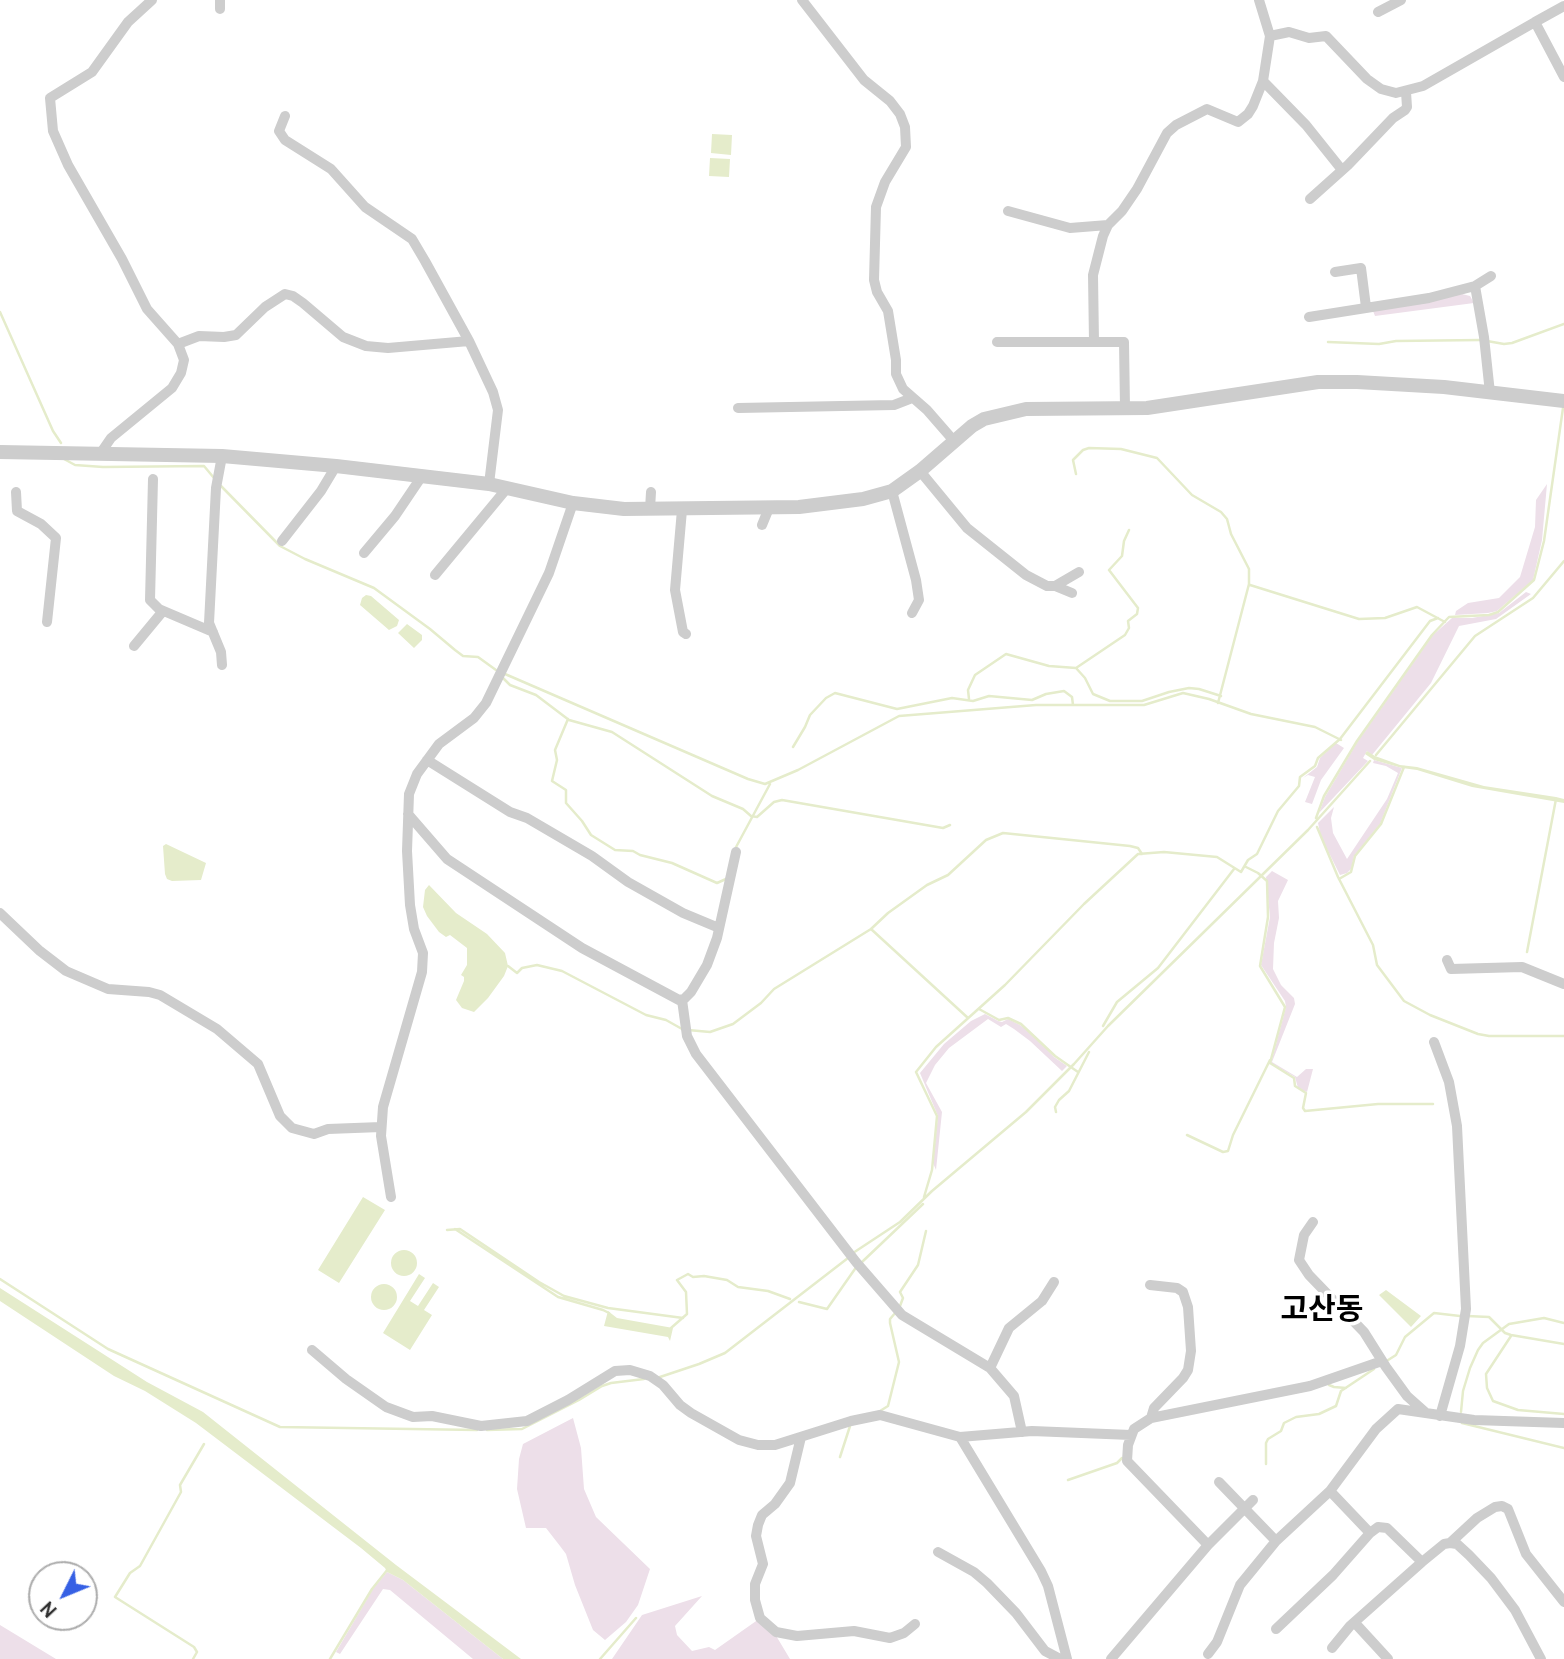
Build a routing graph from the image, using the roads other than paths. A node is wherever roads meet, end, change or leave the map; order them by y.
1 (152, 0) edge
2 (802, 0) edge
3 (1259, 0) edge
4 (1401, 0) edge
5 (1564, 6) edge
6 (1378, 12) dead end
7 (1535, 22) junction
8 (1270, 36) junction
9 (1564, 77) edge
10 (1263, 81) junction
11 (1406, 92) junction
12 (285, 116) dead end
13 (1342, 170) junction
14 (1310, 199) dead end
15 (1008, 211) dead end
16 (1108, 225) junction
17 (1335, 272) dead end
18 (1491, 276) dead end
19 (1475, 286) junction
20 (1366, 307) junction
21 (1309, 317) dead end
22 (469, 341) junction
23 (997, 342) dead end
24 (1094, 342) junction
25 (178, 344) junction
26 (1490, 393) junction
27 (912, 398) junction
28 (1564, 401) edge
29 (737, 408) dead end
30 (1125, 408) junction
31 (954, 441) junction
32 (0, 452) edge
33 (100, 454) junction
34 (222, 456) junction
35 (336, 466) junction
36 (920, 471) junction
37 (422, 476) junction
38 (153, 479) dead end
39 (489, 484) junction
40 (508, 487) junction
41 (892, 491) junction
42 (16, 492) dead end
43 (650, 492) dead end
44 (573, 503) junction
45 (769, 508) junction
46 (650, 509) junction
47 (682, 510) junction
48 (762, 525) dead end
49 (282, 541) dead end
50 (364, 553) dead end
51 (1079, 572) dead end
52 (435, 575) dead end
53 (1055, 586) junction
54 (1072, 593) dead end
55 (163, 611) junction
56 (912, 613) dead end
57 (47, 622) dead end
58 (213, 632) junction
59 (686, 634) dead end
60 (134, 646) dead end
61 (222, 665) dead end
62 (427, 760) junction
63 (408, 814) junction
64 (736, 852) dead end
65 (0, 913) edge
66 (719, 928) junction
67 (1447, 960) dead end
68 (1564, 984) edge
69 (682, 1000) junction
70 (1434, 1042) dead end
71 (381, 1127) junction
72 (391, 1197) dead end
73 (1312, 1222) dead end
74 (1054, 1282) dead end
75 (1150, 1285) dead end
76 (312, 1350) dead end
77 (1382, 1361) junction
78 (990, 1368) junction
79 (1425, 1412) junction
80 (1440, 1416) junction
81 (1151, 1418) junction
82 (1564, 1423) edge
83 (1022, 1432) junction
84 (1131, 1435) junction
85 (802, 1437) junction
86 (960, 1437) junction
87 (1219, 1482) dead end
88 (1330, 1491) junction
89 (1253, 1500) dead end
90 (1244, 1509) junction
91 (1370, 1533) junction
92 (1276, 1541) junction
93 (1450, 1543) junction
94 (1208, 1545) junction
95 (938, 1552) dead end
96 (1422, 1562) junction
97 (1564, 1602) edge
98 (1355, 1623) junction
99 (915, 1624) dead end
100 (1276, 1629) dead end
101 (1332, 1648) dead end
102 (1208, 1654) dead end
103 (1060, 1659) edge
104 (1067, 1659) edge
105 (1111, 1659) edge
106 (1388, 1659) edge
107 (1541, 1659) edge

1 - 25 street
2 - 27 street
3 - 8 street
4 - 6 street
5 - 7 street
7 - 9 street
7 - 11 street
8 - 10 street
8 - 11 street
10 - 13 street
10 - 16 street
11 - 13 street
12 - 22 street
13 - 14 street
15 - 16 street
16 - 24 street
17 - 20 street
18 - 19 street
19 - 20 street
19 - 26 street
20 - 21 street
22 - 25 street
22 - 39 street
23 - 24 street
24 - 30 street
25 - 33 street
26 - 28 street
26 - 30 street
27 - 29 street
27 - 31 street
30 - 31 street
31 - 36 street
32 - 33 street
33 - 34 street
34 - 35 street
34 - 58 street
35 - 37 street
35 - 49 street
36 - 41 street
36 - 53 street
37 - 39 street
37 - 50 street
38 - 55 street
39 - 40 street
40 - 44 street
40 - 52 street
41 - 45 street
41 - 56 street
42 - 57 street
43 - 46 street
44 - 46 street
44 - 62 street
45 - 47 street
45 - 48 street
46 - 47 street
47 - 59 street
51 - 53 street
53 - 54 street
55 - 58 street
55 - 60 street
58 - 61 street
62 - 63 street
62 - 66 street
63 - 69 street
63 - 71 street
64 - 66 street
65 - 71 street
66 - 69 street
67 - 68 street
69 - 78 street
70 - 80 street
71 - 72 street
73 - 77 street
74 - 78 street
75 - 81 street
76 - 85 street
77 - 79 street
77 - 81 street
78 - 83 street
79 - 80 street
79 - 88 street
80 - 82 street
81 - 84 street
83 - 84 street
83 - 86 street
84 - 94 street
85 - 86 street
85 - 99 street
86 - 104 street
87 - 90 street
88 - 91 street
88 - 92 street
89 - 90 street
90 - 92 street
90 - 94 street
91 - 96 street
91 - 100 street
92 - 102 street
93 - 96 street
93 - 97 street
93 - 107 street
94 - 105 street
95 - 103 street
96 - 98 street
98 - 101 street
98 - 106 street

